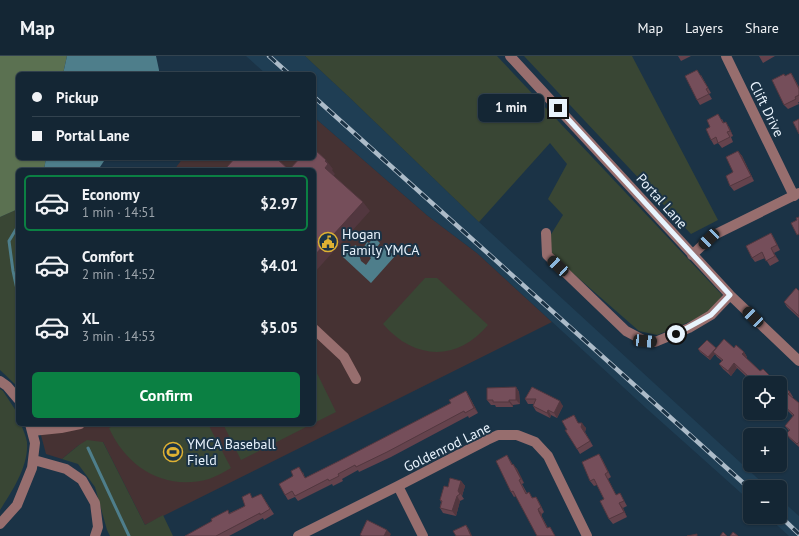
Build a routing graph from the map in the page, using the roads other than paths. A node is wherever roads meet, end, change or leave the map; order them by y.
1 (510, 56) edge
2 (726, 56) edge
3 (797, 194) edge
4 (546, 233) dead end
5 (692, 255) junction
6 (730, 295) junction
7 (316, 331) edge
8 (799, 361) edge
9 (356, 379) dead end
10 (0, 381) edge
11 (16, 397) edge
12 (70, 426) edge
13 (31, 427) edge
14 (34, 460) junction
15 (398, 486) junction
16 (0, 524) edge
17 (95, 536) edge
18 (298, 536) edge
19 (423, 536) edge
20 (587, 536) edge

1 - 5 street, Portal Lane
2 - 3 street, Clift Drive
3 - 5 street
4 - 6 street
5 - 6 street, Portal Lane
6 - 8 street, Portal Lane
7 - 9 street
10 - 11 street
12 - 13 street
13 - 14 street
14 - 16 street
14 - 17 street
15 - 18 street, Goldenrod Lane
15 - 19 street
15 - 20 street, Goldenrod Lane

